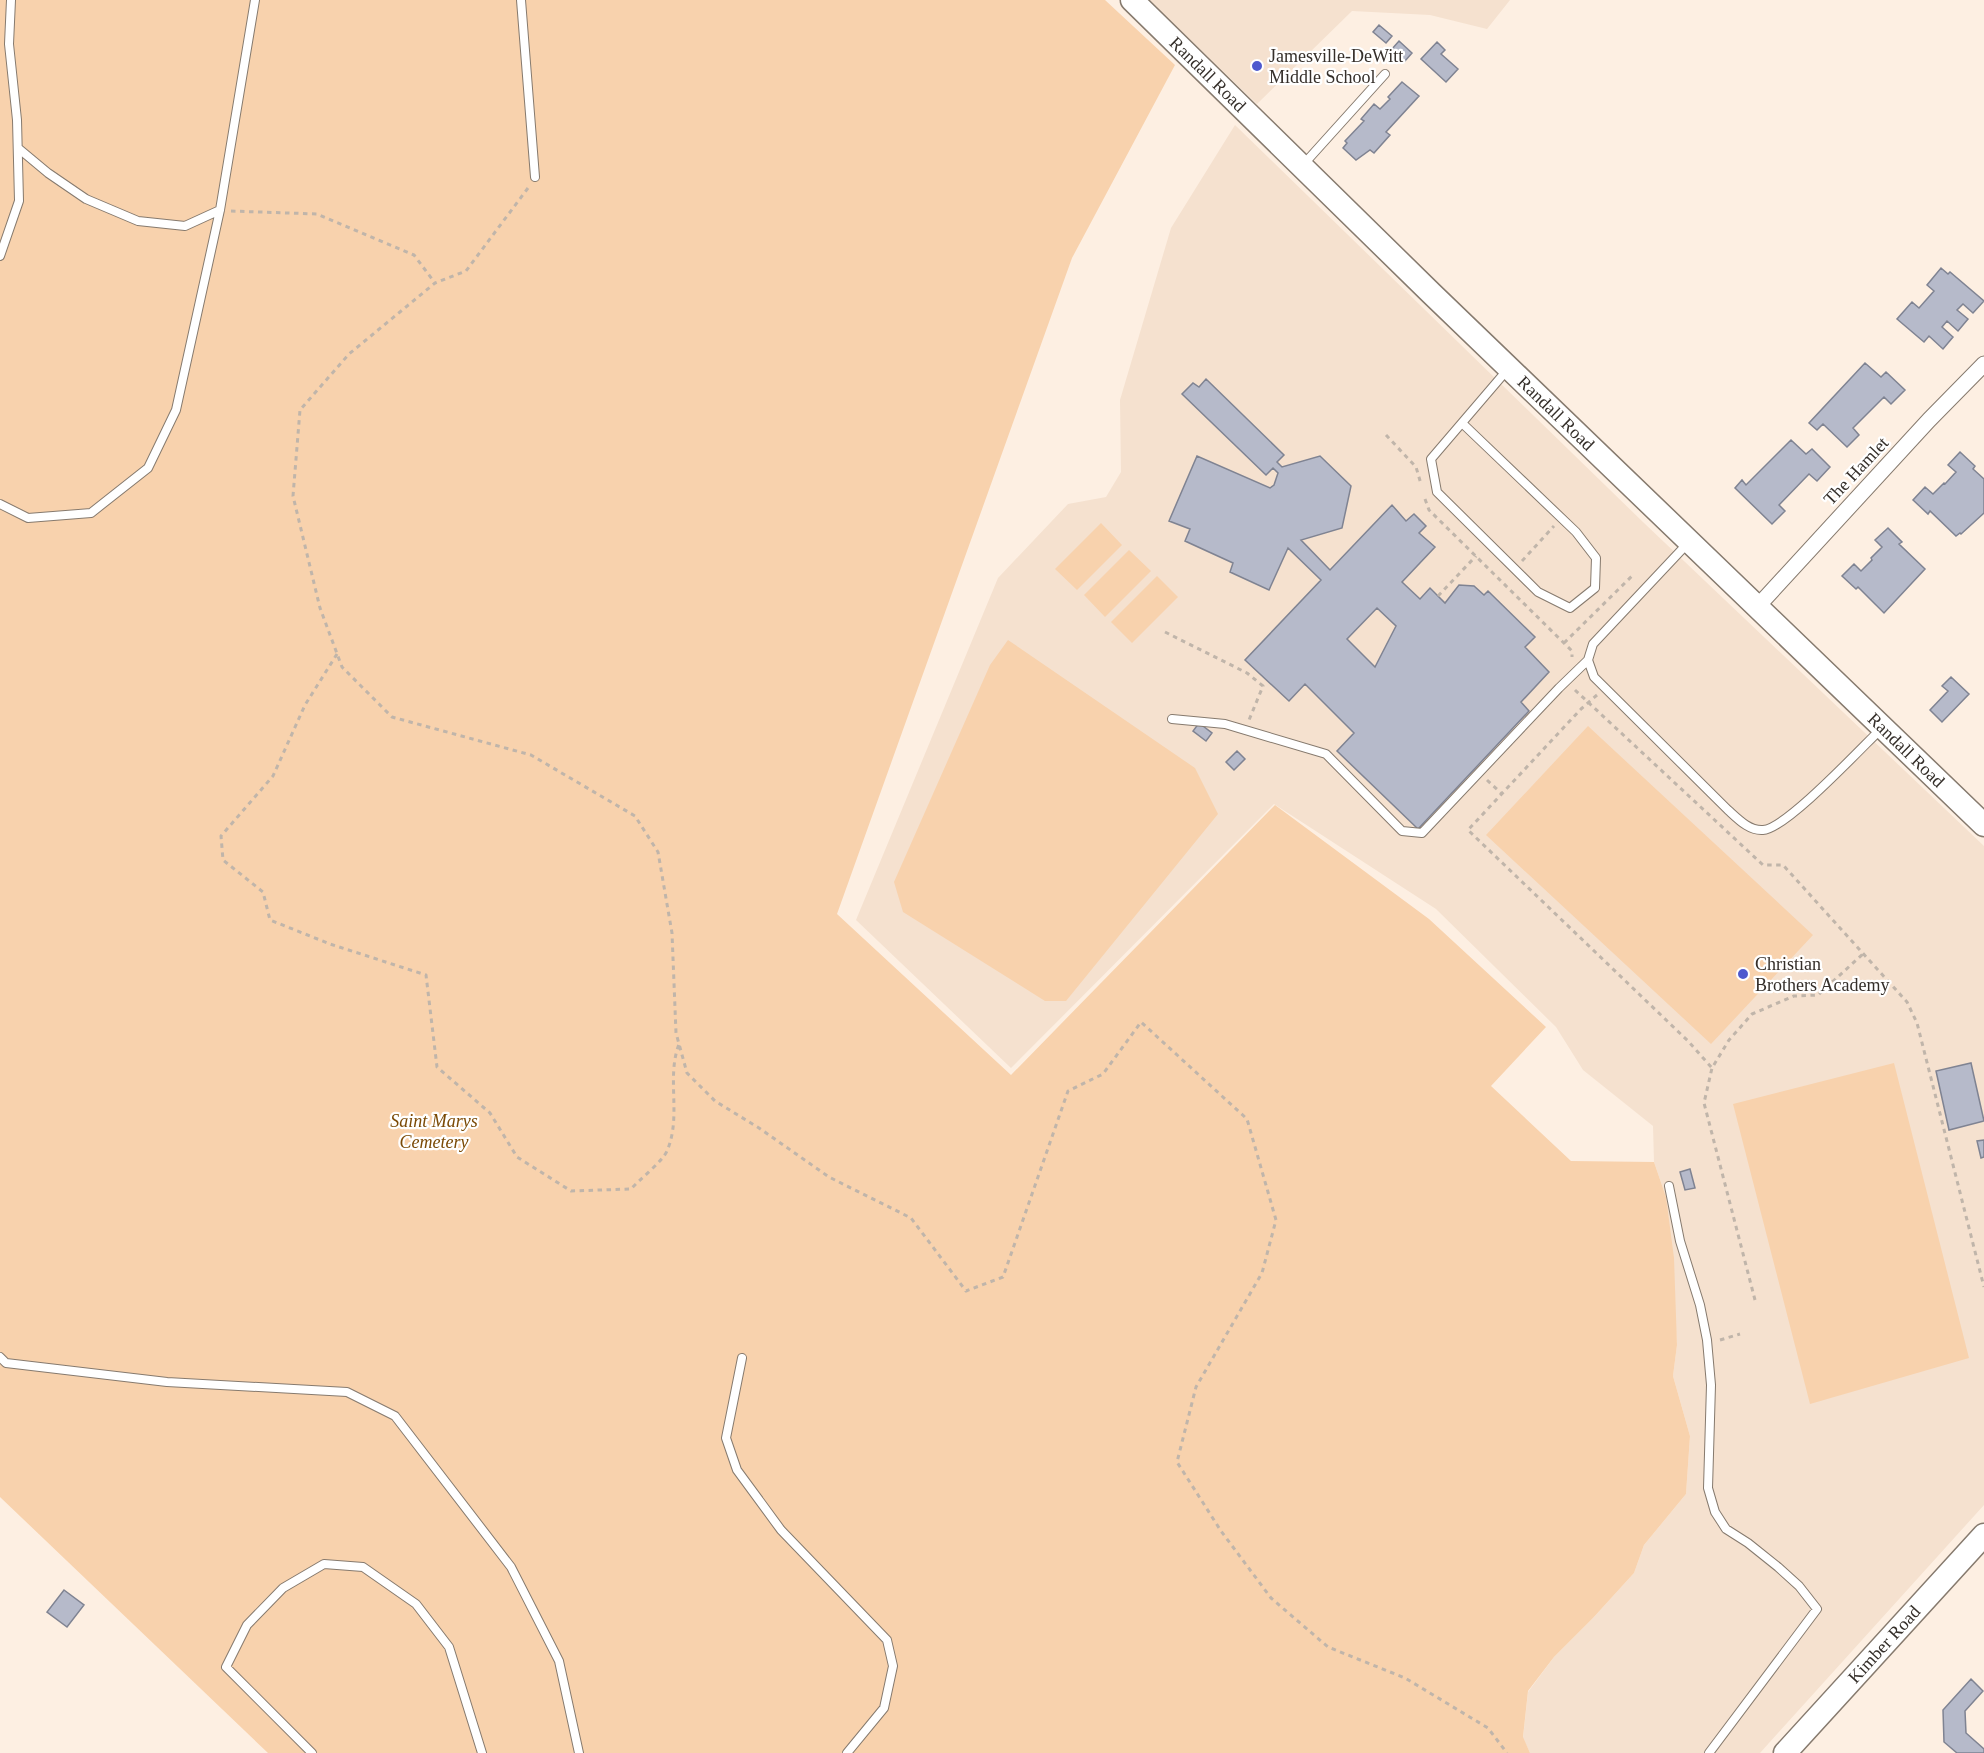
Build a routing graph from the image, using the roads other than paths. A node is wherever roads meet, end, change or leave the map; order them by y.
1 (11, 0) edge
2 (255, 0) edge
3 (522, 0) edge
4 (1132, 0) edge
5 (1385, 74) dead end
6 (18, 148) junction
7 (1302, 166) junction
8 (535, 177) road end
9 (220, 210) junction
10 (0, 256) edge
11 (1984, 364) edge
12 (1509, 368) junction
13 (1462, 423) junction
14 (0, 504) edge
15 (1690, 541) junction
16 (1758, 606) junction
17 (1588, 660) junction
18 (1172, 719) dead end
19 (1883, 727) junction
20 (1984, 825) edge
21 (1669, 1186) dead end
22 (0, 1357) edge
23 (742, 1358) dead end
24 (1984, 1535) edge
25 (312, 1753) edge
26 (482, 1753) edge
27 (579, 1753) edge
28 (847, 1753) edge
29 (1709, 1753) edge
30 (1785, 1753) edge

1 - 6 lane
2 - 9 lane
3 - 8 lane
4 - 7 street, Randall Road
5 - 7 lane
6 - 9 lane
6 - 10 lane
7 - 12 street, Randall Road
9 - 14 lane
11 - 16 street, The Hamlet
12 - 13 lane
12 - 15 street, Randall Road
13 - 13 lane
15 - 16 street, Randall Road
15 - 17 lane
16 - 19 street, Randall Road
17 - 18 lane
17 - 19 lane
19 - 20 street, Randall Road
21 - 29 lane
22 - 27 lane
23 - 28 lane
24 - 30 street, Kimber Road
25 - 26 lane

